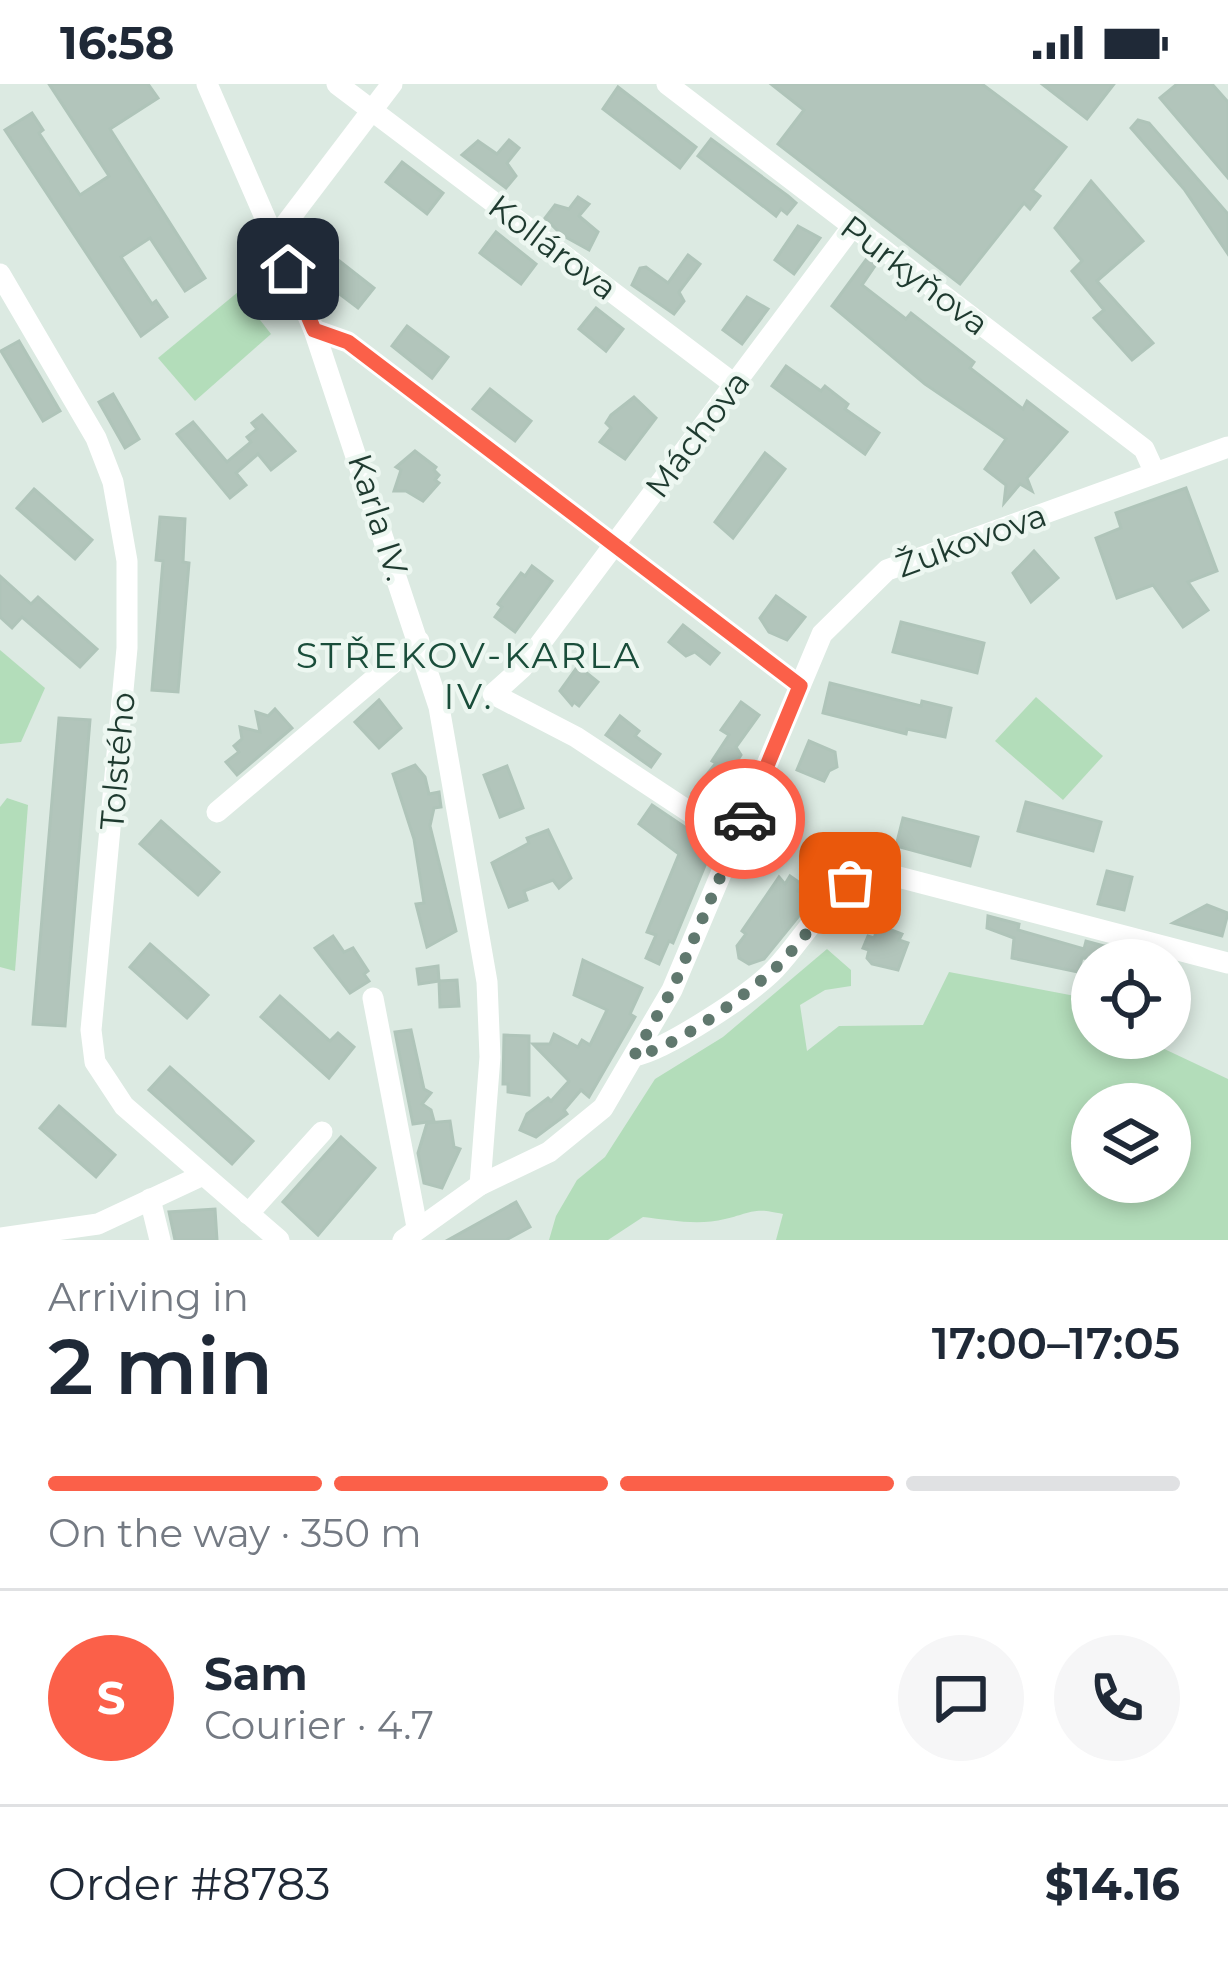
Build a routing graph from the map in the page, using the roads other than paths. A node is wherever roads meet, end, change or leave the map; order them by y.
1 (207, 84) edge
2 (337, 84) edge
3 (392, 84) edge
4 (667, 84) edge
5 (372, 110) junction
6 (852, 227) junction
7 (275, 238) junction
8 (0, 274) edge
9 (314, 330) junction
10 (734, 384) junction
11 (1224, 454) edge
12 (1155, 472) junction
13 (616, 544) junction
14 (419, 641) junction
15 (800, 686) junction
16 (218, 812) dead end
17 (735, 842) junction
18 (1228, 963) edge
19 (373, 998) dead end
20 (634, 1056) junction
21 (322, 1132) dead end
22 (203, 1175) junction
23 (480, 1185) junction
24 (150, 1199) junction
25 (248, 1214) junction
26 (410, 1233) edge
27 (0, 1238) edge
28 (160, 1240) edge
29 (279, 1240) edge

1 - 7 street, Karla IV.
2 - 5 street, Kollárova
3 - 5 street
4 - 6 street, Purkyňova
5 - 7 street
5 - 10 street, Kollárova
6 - 10 street, Máchova
6 - 12 street, Purkyňova
7 - 9 street, Karla IV.
8 - 22 street, Tolstého
9 - 13 street
9 - 14 street, Karla IV.
10 - 13 street, Máchova
11 - 12 street, Žukovova
12 - 15 street, Žukovova
13 - 15 street
13 - 17 street, Máchova
14 - 16 street
14 - 23 street, Karla IV.
15 - 17 street, Žukovova
17 - 20 street, Žukovova
18 - 20 street
19 - 26 street
20 - 23 street, Žukovova
21 - 25 street
22 - 24 street
22 - 25 street, Tolstého
23 - 26 street, Žukovova
24 - 27 street
24 - 28 street
25 - 29 street, Tolstého

